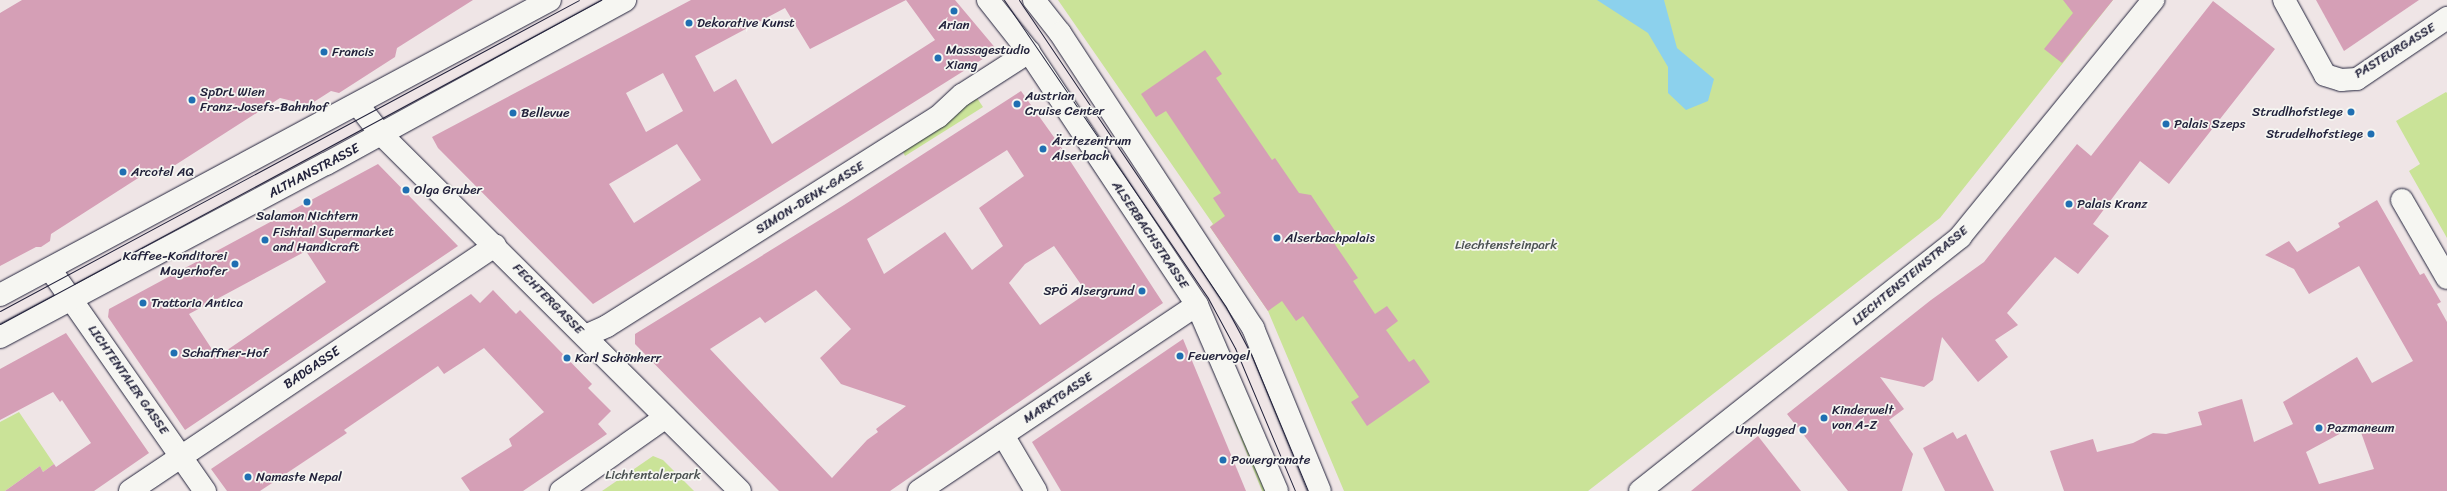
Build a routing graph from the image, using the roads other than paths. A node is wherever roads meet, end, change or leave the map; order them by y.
1 (550, 0) edge
2 (625, 0) edge
3 (988, 0) edge
4 (1034, 0) edge
5 (2153, 0) edge
6 (2284, 0) edge
7 (2447, 18) edge
8 (1029, 52) junction
9 (358, 105) junction
10 (381, 134) junction
11 (2402, 200) dead end
12 (495, 246) junction
13 (50, 269) junction
14 (2447, 278) edge
15 (0, 295) edge
16 (72, 300) junction
17 (1197, 306) junction
18 (585, 336) junction
19 (0, 337) edge
20 (666, 417) junction
21 (1003, 435) junction
22 (180, 456) junction
23 (130, 491) edge
24 (205, 491) edge
25 (561, 491) edge
26 (740, 491) edge
27 (919, 491) edge
28 (1036, 491) edge
29 (1277, 491) edge
30 (1320, 491) edge
31 (1640, 491) edge

1 - 9 street
2 - 10 street, ALTHANSTRASSE
3 - 8 street, ALSERBACHSTRASSE
4 - 30 street
5 - 31 street, LIECHTENSTEINSTRASSE
6 - 7 street, PASTEURGASSE
8 - 17 street, ALSERBACHSTRASSE
8 - 18 street, SIMON-DENK-GASSE
9 - 10 street, FECHTERGASSE
9 - 13 street
10 - 12 street, FECHTERGASSE
10 - 16 street, ALTHANSTRASSE
11 - 14 street
12 - 18 street, FECHTERGASSE
12 - 22 street, BADGASSE
13 - 15 street
13 - 16 street, LICHTENTALER GASSE
16 - 19 street, ALTHANSTRASSE
16 - 22 street, LICHTENTALER GASSE
17 - 21 street, MARKTGASSE
17 - 29 street, ALSERBACHSTRASSE
18 - 20 street, FECHTERGASSE
20 - 25 street
20 - 26 street, FECHTERGASSE
21 - 27 street, MARKTGASSE
21 - 28 street
22 - 23 street, BADGASSE
22 - 24 street, LICHTENTALER GASSE

